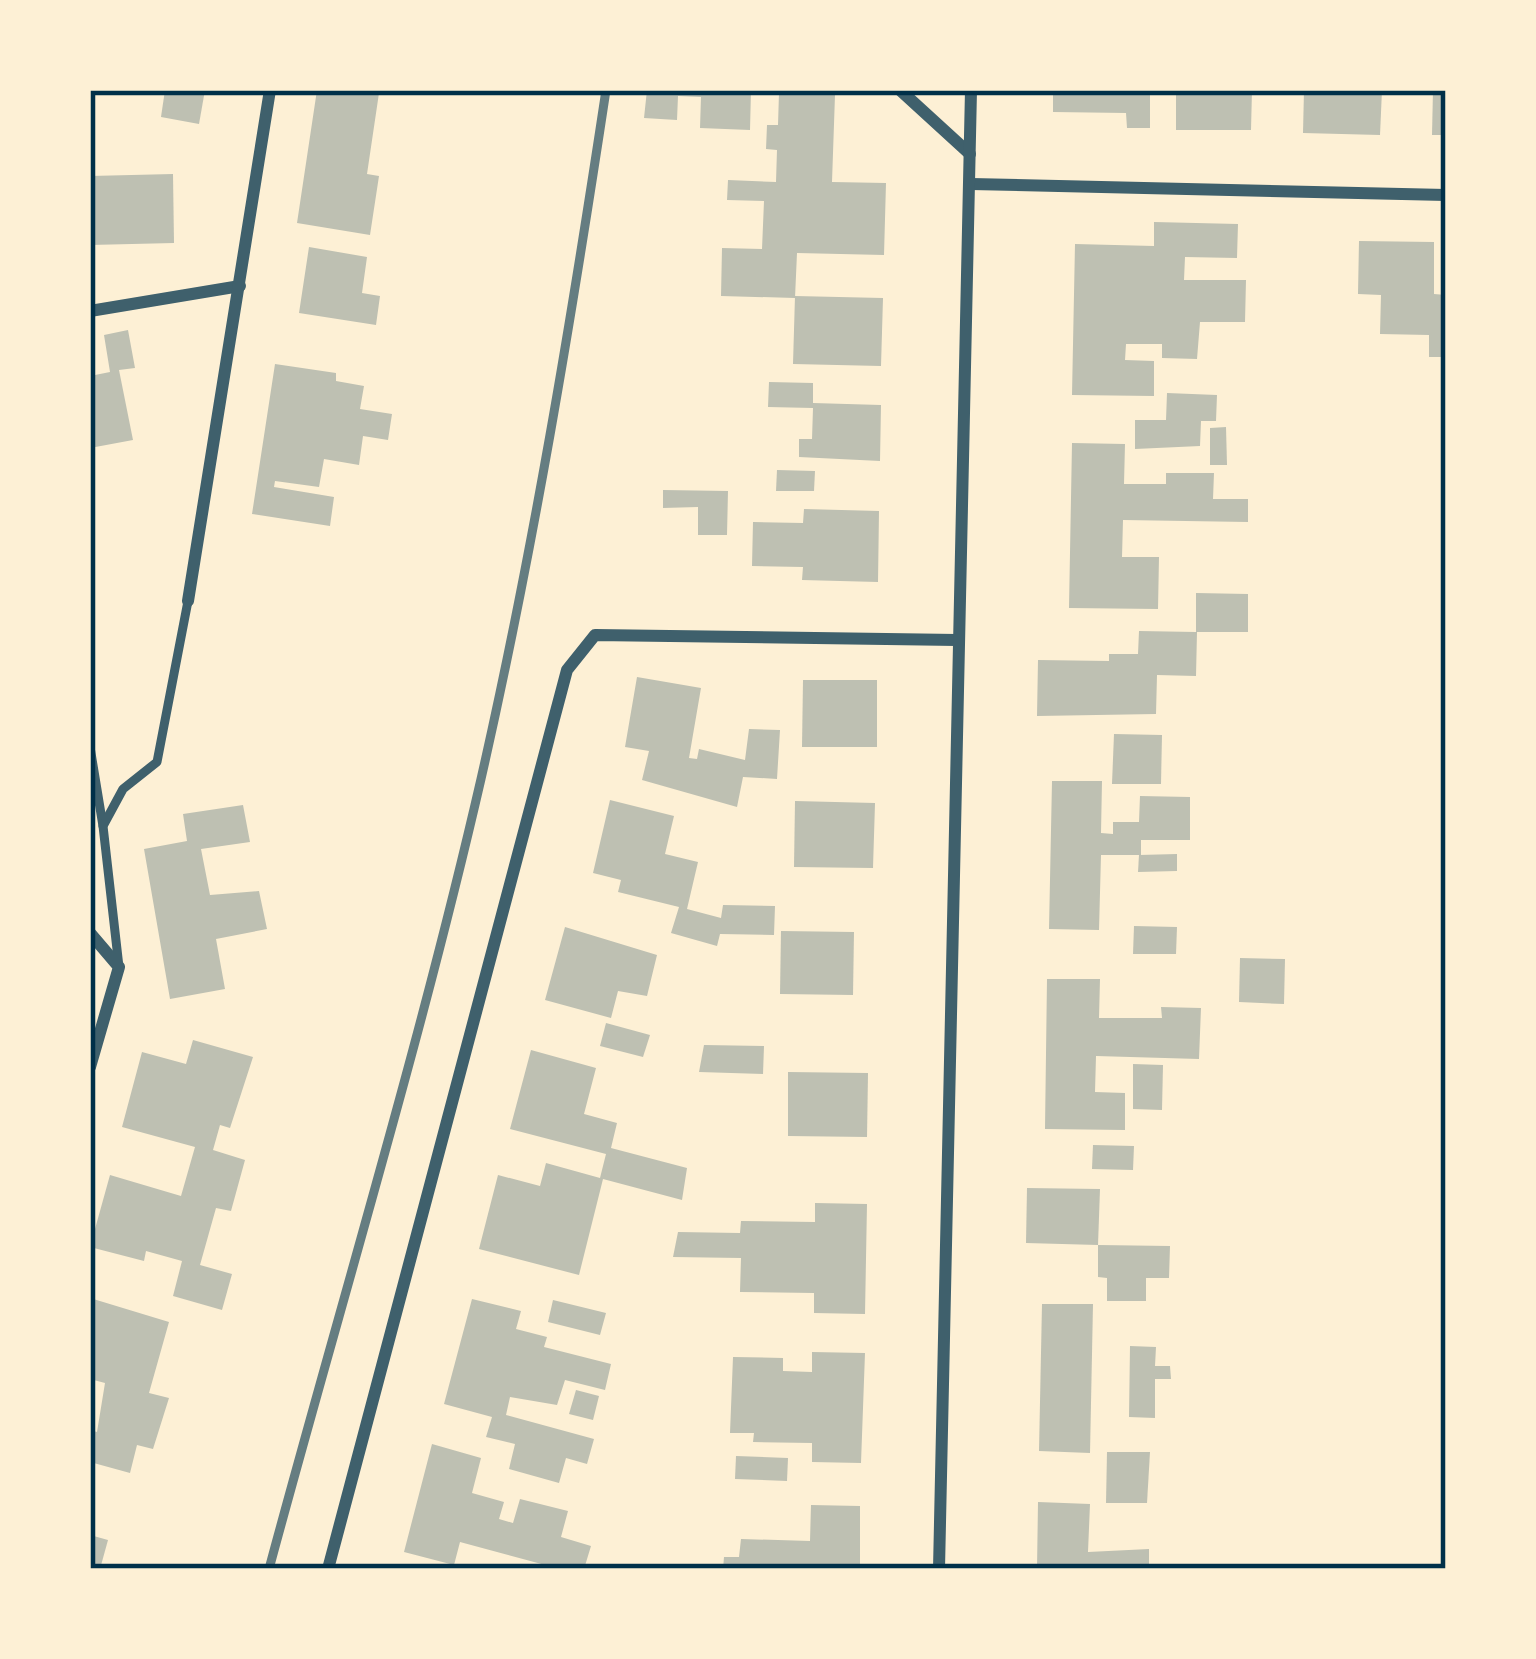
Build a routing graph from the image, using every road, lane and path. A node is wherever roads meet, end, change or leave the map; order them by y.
1 (270, 90) edge
2 (900, 90) edge
3 (971, 90) edge
4 (970, 154) junction
5 (971, 184) junction
6 (1446, 195) edge
7 (240, 286) junction
8 (90, 310) edge
9 (188, 601) joint
10 (957, 640) junction
11 (90, 747) edge
12 (103, 826) junction
13 (90, 933) edge
14 (119, 967) junction
15 (90, 1067) edge
16 (328, 1569) edge
17 (939, 1569) edge

1 - 7 street
2 - 4 street
3 - 4 street
4 - 5 street
5 - 6 street
5 - 10 street
7 - 8 street
7 - 9 street
9 - 12 lane
10 - 16 street
10 - 17 street
11 - 12 lane
12 - 14 lane
13 - 14 street
14 - 15 street

